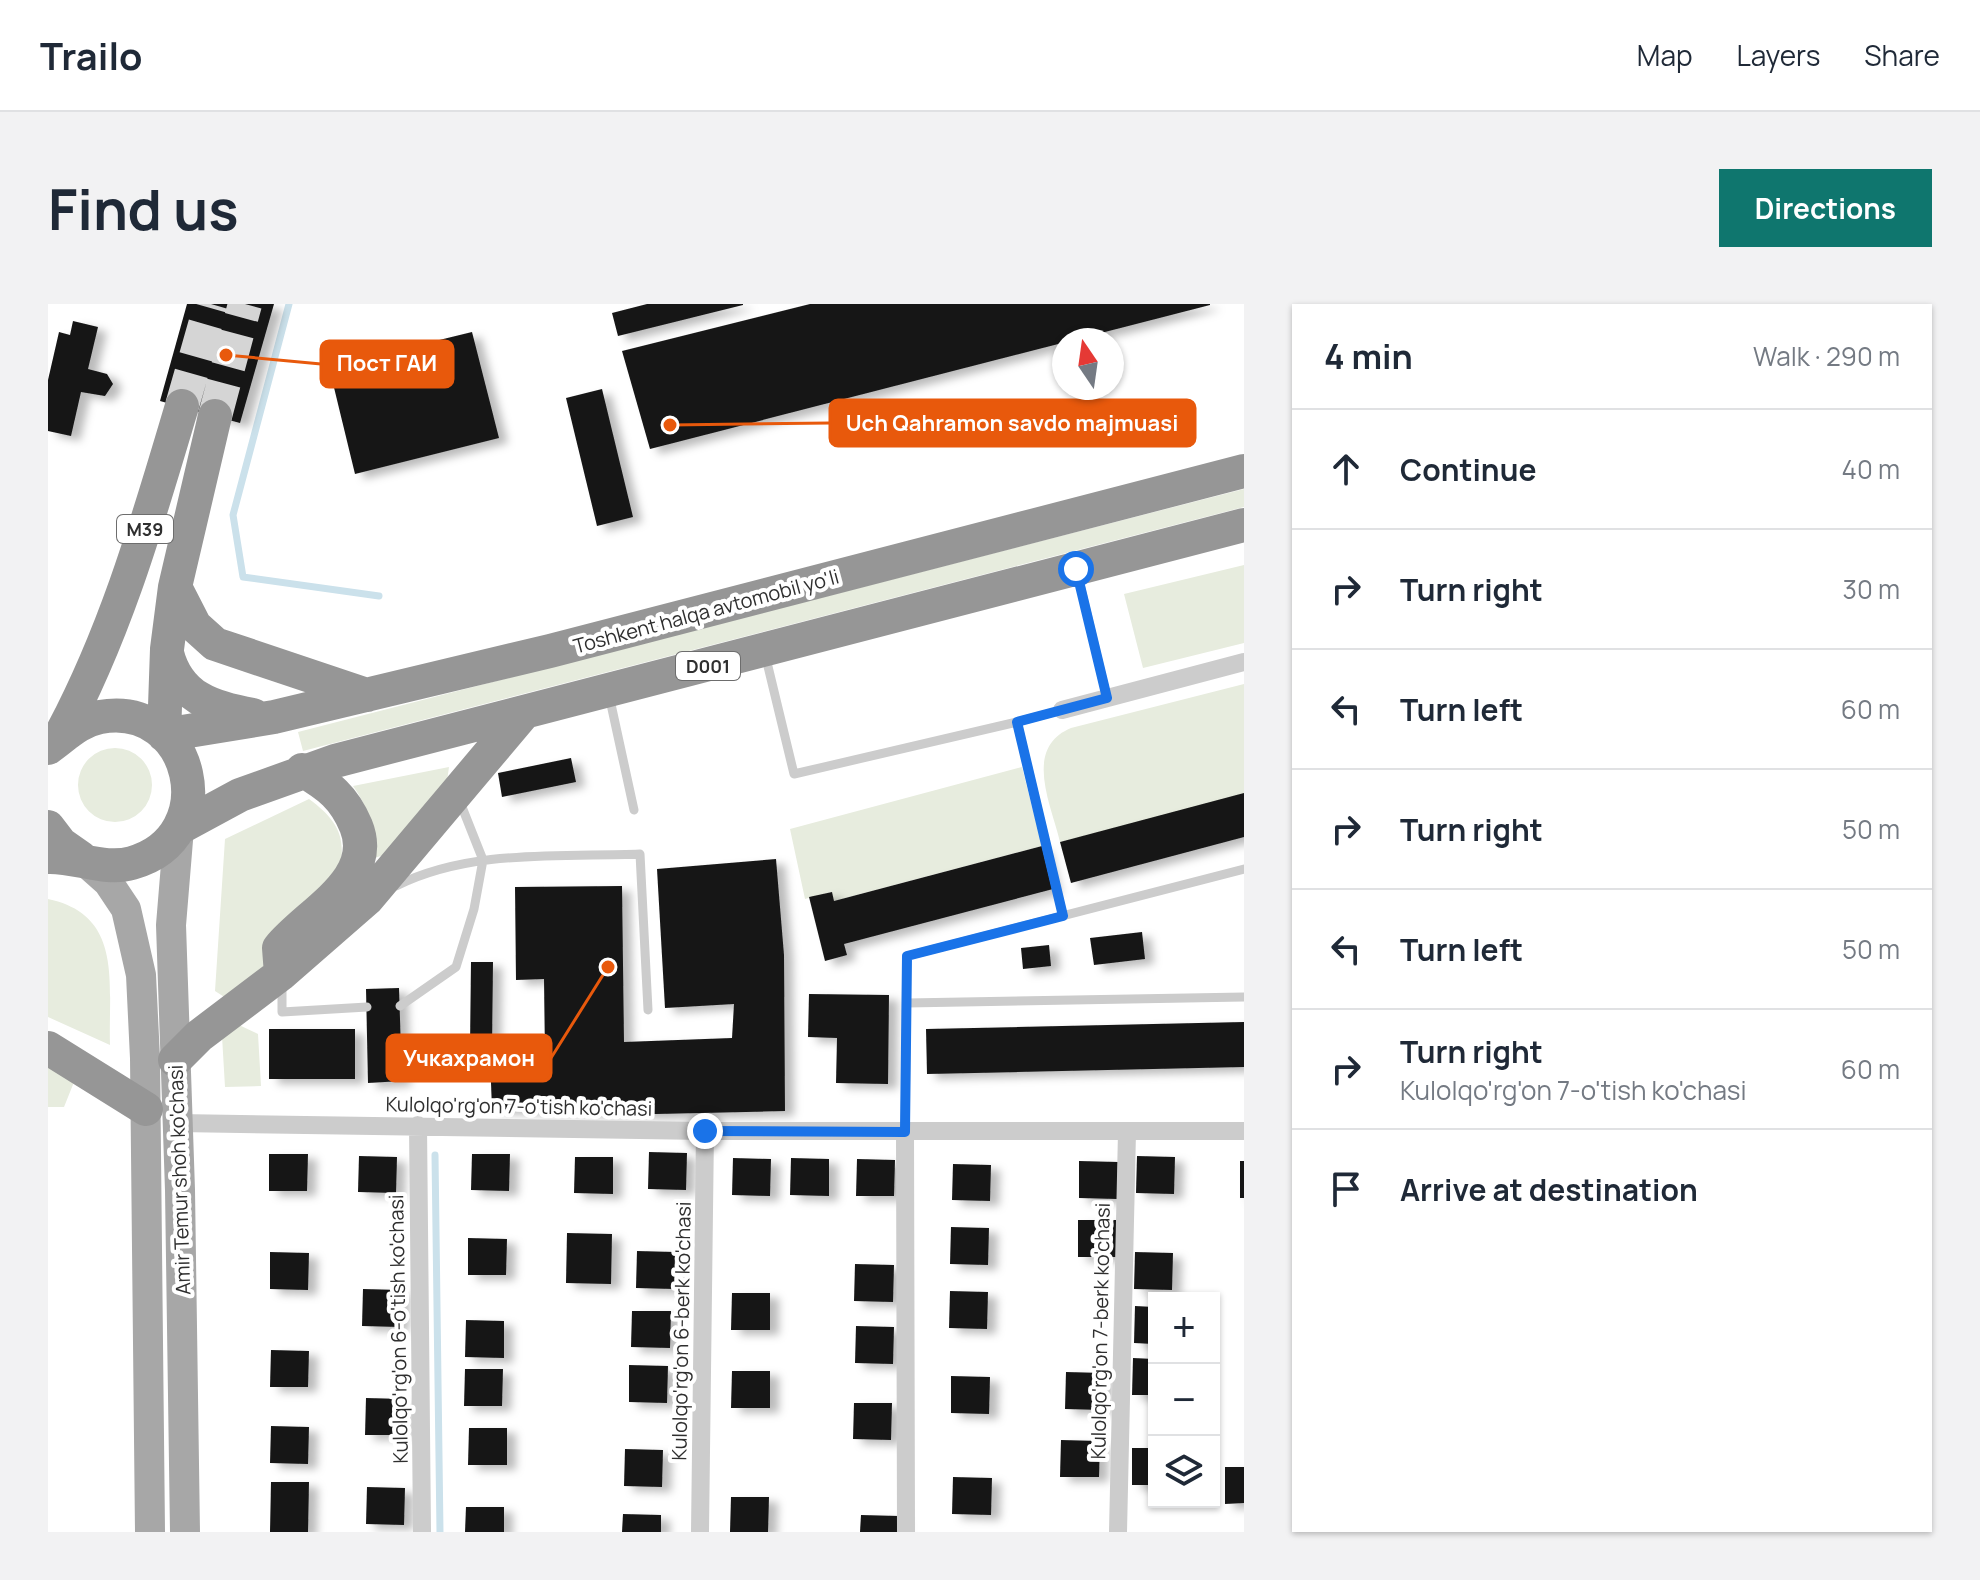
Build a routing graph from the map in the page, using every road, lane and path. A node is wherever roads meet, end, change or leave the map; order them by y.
1 (182, 406) tunnel mouth
2 (215, 416) tunnel mouth
3 (1244, 471) edge
4 (1244, 525) edge
5 (1076, 569) junction
6 (175, 587) junction
7 (102, 649) junction
8 (167, 649) junction
9 (765, 651) junction
10 (1244, 662) edge
11 (609, 692) junction
12 (367, 695) junction
13 (1107, 698) junction
14 (48, 708) edge
15 (1062, 710) joint
16 (522, 715) junction
17 (274, 717) junction
18 (1017, 722) junction
19 (164, 735) junction
20 (51, 748) edge
21 (302, 770) junction
22 (456, 791) junction
23 (634, 810) dead end
24 (48, 827) edge
25 (179, 828) junction
26 (64, 857) edge
27 (483, 860) junction
28 (1244, 869) edge
29 (367, 899) junction
30 (1063, 916) junction
31 (281, 974) junction
32 (1244, 997) edge
33 (907, 1003) junction
34 (400, 1006) dead end
35 (367, 1007) dead end
36 (648, 1010) dead end
37 (48, 1048) edge
38 (175, 1060) junction
39 (146, 1109) junction
40 (178, 1123) junction
41 (418, 1125) junction
42 (705, 1131) junction
43 (1244, 1131) edge
44 (905, 1132) junction
45 (1127, 1132) junction
46 (150, 1532) edge
47 (185, 1532) edge
48 (422, 1532) edge
49 (700, 1532) edge
50 (906, 1532) edge
51 (1118, 1532) edge

1 - 7 highway, M39
2 - 6 highway, M39
3 - 12 highway, Toshkent halqa avtomobil yo'li
4 - 5 highway, D001
5 - 9 highway, D001
5 - 13 lane
6 - 8 highway, M39
6 - 12 highway
7 - 14 highway, M39
7 - 20 highway, M39
8 - 17 highway, M39
8 - 19 highway, M39
9 - 11 highway, D001
9 - 18 lane
10 - 13 street
11 - 16 highway, D001
11 - 23 lane
12 - 17 highway, Toshkent halqa avtomobil yo'li
13 - 15 street
15 - 18 lane
16 - 21 highway, D001
16 - 22 highway
17 - 19 highway, Toshkent halqa avtomobil yo'li
18 - 30 lane
19 - 20 highway, M39
19 - 25 highway
21 - 25 highway, D001
21 - 31 highway
22 - 27 lane
22 - 29 highway
24 - 26 highway
25 - 26 highway
25 - 38 main road, Amir Temur shoh ko'chasi
26 - 39 main road, Amir Temur shoh ko'chasi
27 - 29 lane
27 - 34 lane
27 - 36 lane
28 - 30 lane
29 - 31 highway
30 - 33 lane
31 - 35 lane
31 - 38 highway
32 - 33 lane
33 - 44 lane
37 - 39 highway
38 - 40 main road, Amir Temur shoh ko'chasi
39 - 46 main road, Amir Temur shoh ko'chasi
40 - 41 street, Kulolqo'rg'on 7-o'tish ko'chasi
40 - 47 main road, Amir Temur shoh ko'chasi
41 - 42 street, Kulolqo'rg'on 7-o'tish ko'chasi
41 - 48 street, Kulolqo'rg'on 6-o'tish ko'chasi
42 - 44 street, Kulolqo'rg'on 7-o'tish ko'chasi
42 - 49 street, Kulolqo'rg'on 6-berk ko'chasi
43 - 45 street, Kulolqo'rg'on 7-o'tish ko'chasi
44 - 45 street, Kulolqo'rg'on 7-o'tish ko'chasi
44 - 50 street
45 - 51 street, Kulolqo'rg'on 7-berk ko'chasi

